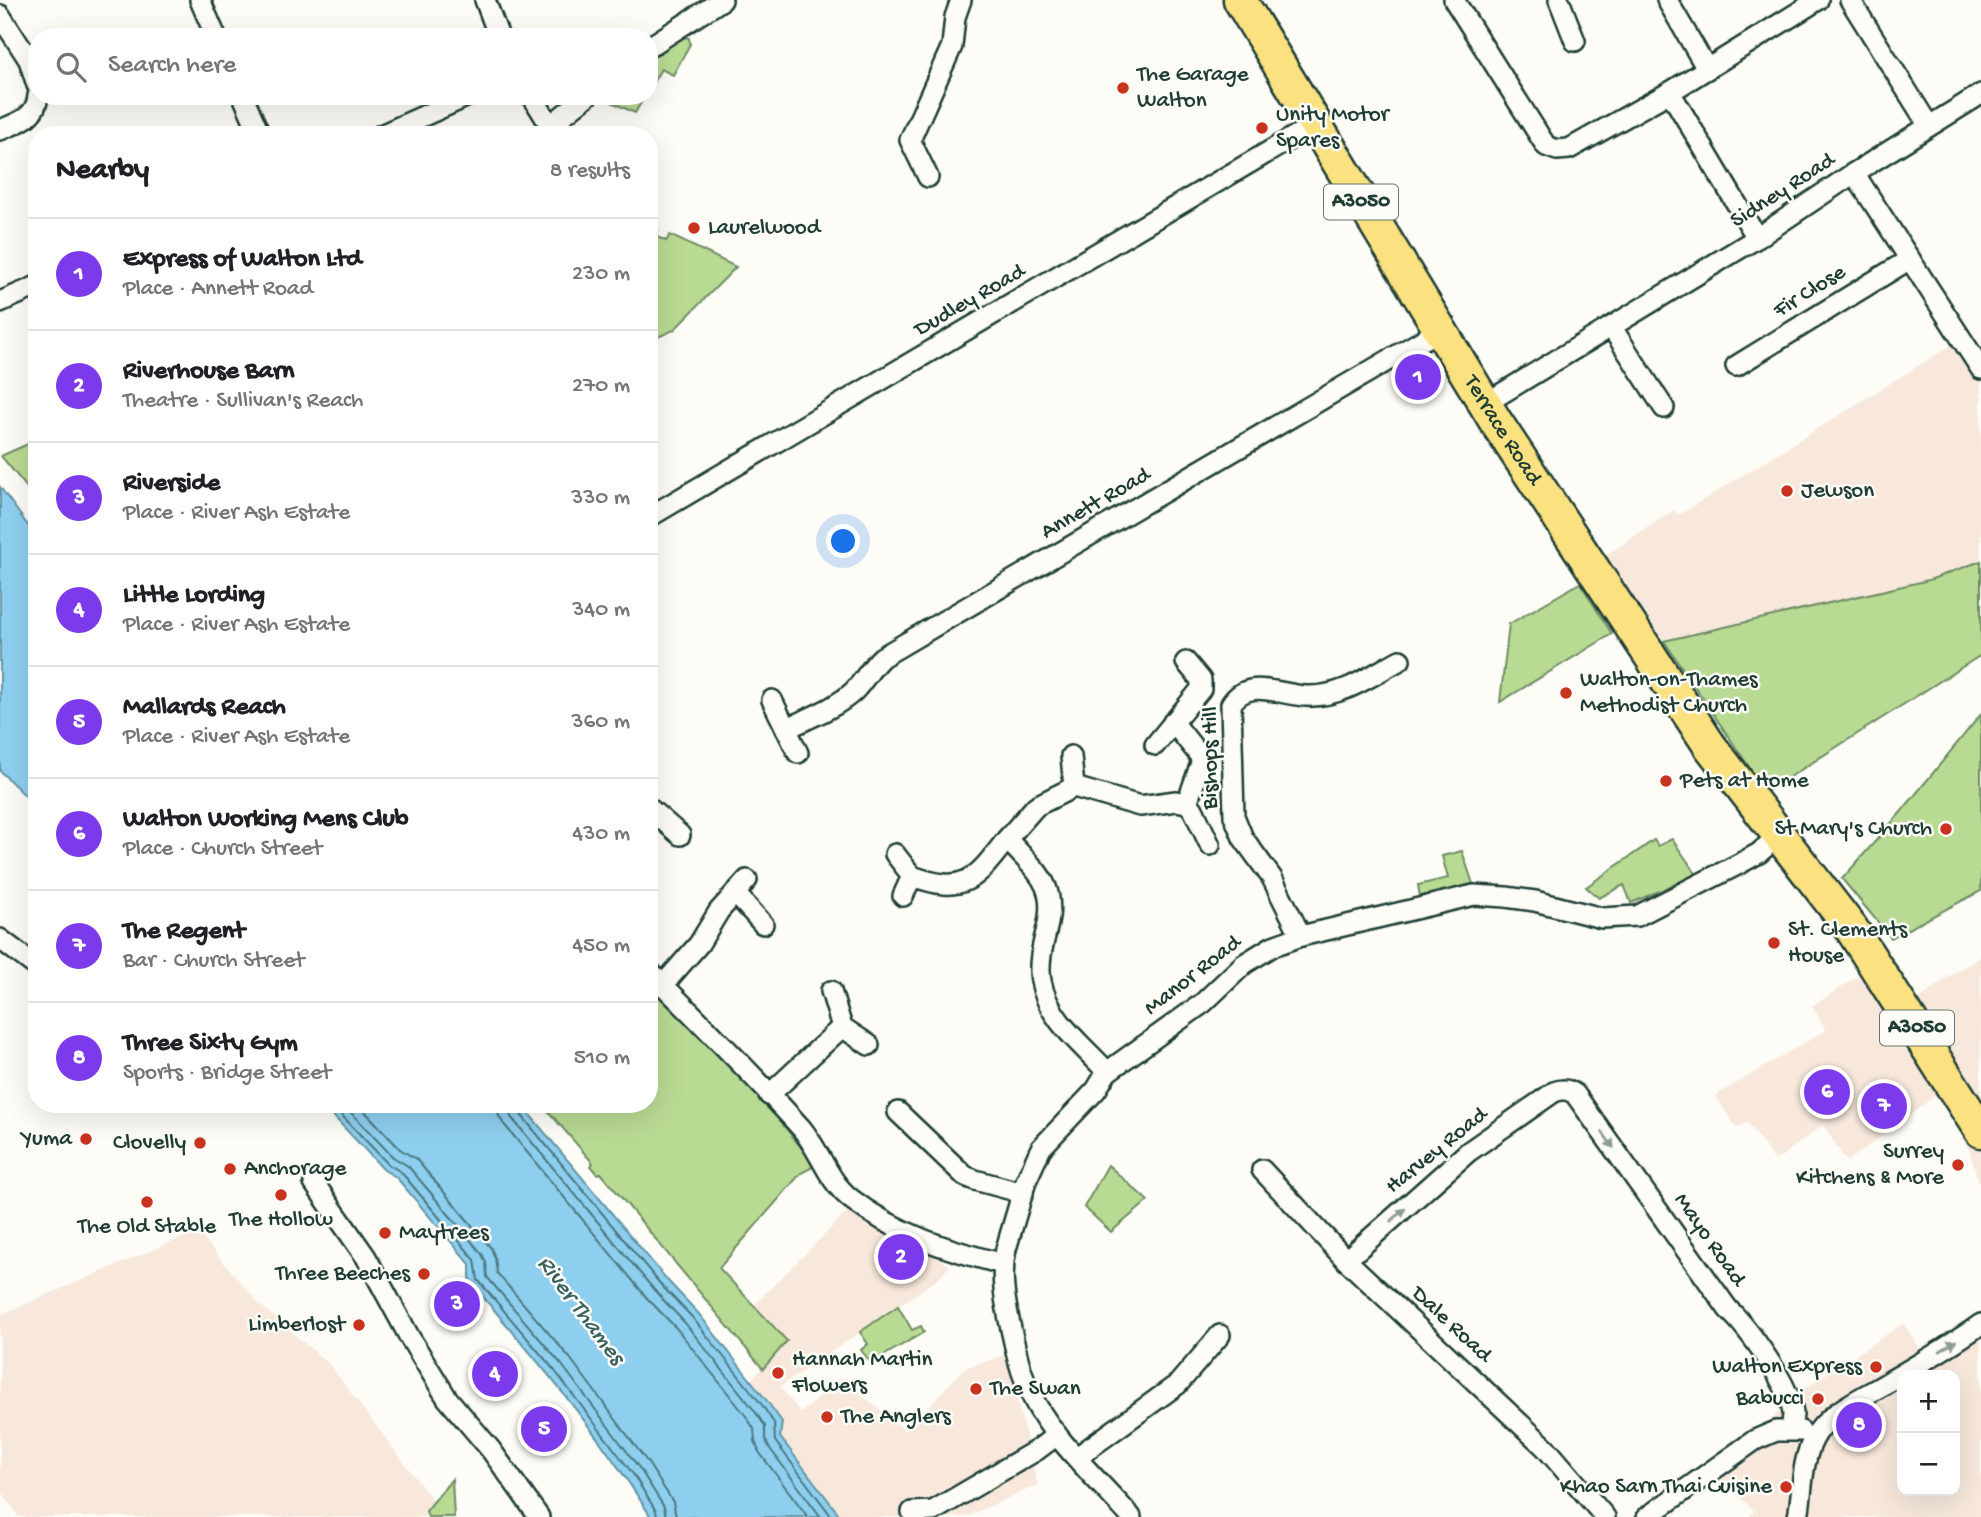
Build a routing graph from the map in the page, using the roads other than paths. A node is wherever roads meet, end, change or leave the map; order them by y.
1 (200, 0) edge
2 (485, 0) edge
3 (722, 0) edge
4 (961, 0) edge
5 (1240, 0) edge
6 (1454, 0) edge
7 (1559, 0) edge
8 (1667, 0) edge
9 (1818, 0) edge
10 (1850, 0) edge
11 (0, 15) edge
12 (212, 28) edge
13 (496, 28) edge
14 (658, 41) edge
15 (1575, 41) dead end
16 (28, 58) edge
17 (1707, 69) junction
18 (1670, 92) junction
19 (1981, 94) edge
20 (37, 105) edge
21 (247, 105) edge
22 (448, 105) edge
23 (538, 105) edge
24 (577, 105) edge
25 (1314, 125) junction
26 (256, 126) edge
27 (401, 126) edge
28 (551, 126) edge
29 (557, 126) edge
30 (1929, 127) junction
31 (0, 130) edge
32 (1854, 173) junction
33 (928, 177) dead end
34 (1757, 238) junction
35 (1910, 259) junction
36 (28, 290) edge
37 (0, 302) edge
38 (1612, 328) junction
39 (1440, 330) junction
40 (1736, 366) dead end
41 (1981, 369) edge
42 (1486, 403) junction
43 (1664, 408) dead end
44 (658, 512) edge
45 (1400, 660) dead end
46 (1186, 662) dead end
47 (772, 700) dead end
48 (1173, 722) junction
49 (786, 729) junction
50 (1155, 745) dead end
51 (798, 753) dead end
52 (1071, 756) dead end
53 (1074, 787) junction
54 (1187, 803) junction
55 (658, 816) edge
56 (680, 835) dead end
57 (1778, 836) junction
58 (1007, 839) junction
59 (1210, 845) dead end
60 (895, 854) dead end
61 (912, 876) junction
62 (902, 896) dead end
63 (762, 924) dead end
64 (1301, 936) junction
65 (0, 939) edge
66 (28, 960) edge
67 (658, 976) edge
68 (658, 980) edge
69 (831, 991) dead end
70 (842, 1027) junction
71 (869, 1045) dead end
72 (1107, 1072) junction
73 (1565, 1089) joint
74 (769, 1095) junction
75 (898, 1112) dead end
76 (1981, 1131) edge
77 (1262, 1170) dead end
78 (314, 1183) dead end
79 (1023, 1193) junction
80 (1346, 1260) junction
81 (1003, 1264) junction
82 (1981, 1324) edge
83 (1220, 1335) dead end
84 (1791, 1430) junction
85 (1057, 1435) junction
86 (1815, 1436) junction
87 (1077, 1457) junction
88 (912, 1512) dead end
89 (539, 1517) edge
90 (1131, 1517) edge
91 (1605, 1517) edge
92 (1647, 1517) edge
93 (1798, 1517) edge

1 - 12 street
2 - 13 street
3 - 14 street
4 - 33 street
5 - 25 main road, Terrace Road / A3050
6 - 18 street
7 - 15 street
8 - 17 street
9 - 17 street
10 - 30 street
11 - 16 street
17 - 18 street
18 - 34 street
19 - 30 street, Sidney Road
20 - 31 street
21 - 26 street
22 - 27 street
23 - 28 street
24 - 29 street
25 - 39 main road, Terrace Road / A3050
25 - 44 street, Dudley Road
30 - 32 street, Sidney Road
32 - 34 street, Sidney Road
32 - 35 street
34 - 38 street, Sidney Road
35 - 40 street, Fir Close
35 - 41 street
36 - 37 street
38 - 42 street, Sidney Road
38 - 43 street
39 - 42 main road, Terrace Road / A3050
39 - 49 street, Annett Road
42 - 57 main road, Terrace Road / A3050
45 - 64 street, Bishops Hill
46 - 48 street
47 - 49 street
48 - 50 street
48 - 54 street
49 - 51 street
52 - 53 street
53 - 54 street
53 - 58 street
54 - 59 street
55 - 56 street
57 - 64 street, Manor Road
57 - 76 main road, A3050
58 - 61 street
58 - 72 street
60 - 61 street
61 - 62 street
63 - 67 street
64 - 72 street, Manor Road
65 - 66 street
68 - 74 street
69 - 70 street
70 - 71 street
70 - 74 street
72 - 79 street, Manor Road
80 -> 73 street, Harvey Road
73 -> 84 street, Mayo Road
74 - 81 street
75 - 79 street
77 - 80 street, Dale Road
78 - 89 street
79 - 81 street, Manor Road
80 - 91 street, Dale Road
81 - 85 street, Manor Road
86 -> 82 street
83 - 87 street
84 - 86 street
84 - 92 street
85 - 87 street, Manor Road
85 - 88 street
86 - 93 street
87 - 90 street, Manor Road

